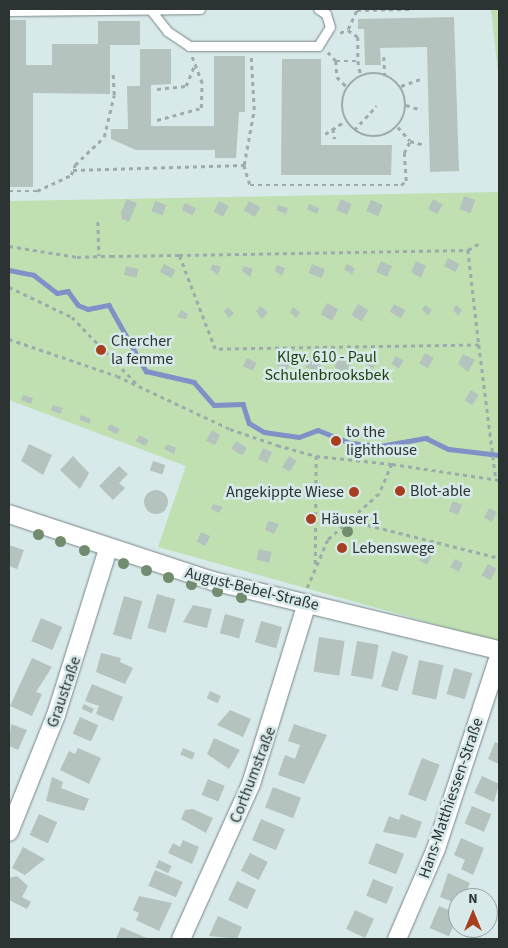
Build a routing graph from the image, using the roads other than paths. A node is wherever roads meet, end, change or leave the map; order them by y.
1 (150, 9) edge
2 (200, 9) edge
3 (318, 9) edge
4 (9, 11) edge
5 (9, 514) edge
6 (108, 549) junction
7 (305, 603) junction
8 (499, 650) edge
9 (499, 656) edge
10 (9, 832) edge
11 (181, 939) edge
12 (397, 939) edge

1 - 2 lane
1 - 3 lane
1 - 4 lane
5 - 6 street, August-Bebel-Straße
6 - 7 street, August-Bebel-Straße
6 - 10 street, Graustraße
7 - 8 street, August-Bebel-Straße
7 - 11 street, Corthumstraße
9 - 12 street, Hans-Matthiessen-Straße

